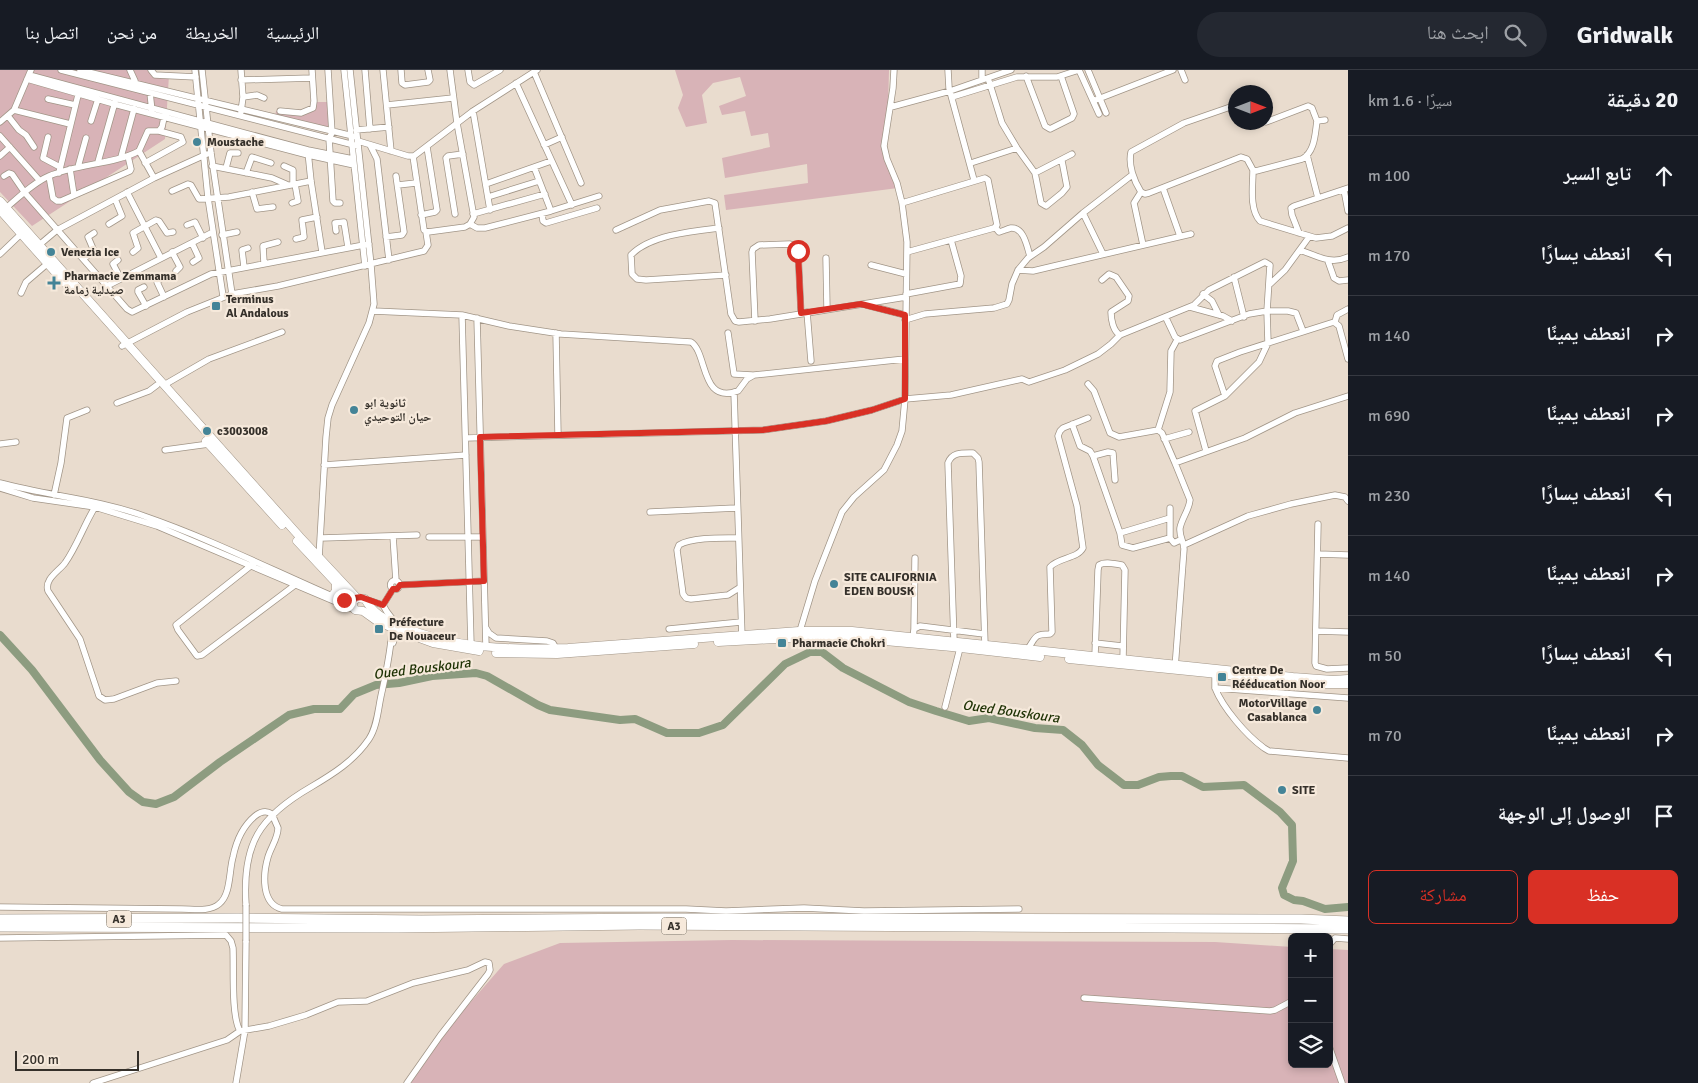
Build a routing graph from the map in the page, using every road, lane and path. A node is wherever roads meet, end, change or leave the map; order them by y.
1 (61, 70) edge
2 (80, 70) edge
3 (130, 70) edge
4 (151, 70) edge
5 (195, 70) edge
6 (202, 70) edge
7 (241, 70) edge
8 (312, 70) edge
9 (328, 70) edge
10 (344, 70) edge
11 (350, 70) edge
12 (365, 70) edge
13 (383, 70) edge
14 (401, 70) edge
15 (428, 70) edge
16 (450, 70) edge
17 (468, 70) edge
18 (500, 70) edge
19 (894, 70) edge
20 (948, 70) edge
21 (982, 70) edge
22 (1079, 70) edge
23 (1088, 70) edge
24 (1173, 70) edge
25 (1181, 70) edge
26 (69, 71) edge
27 (535, 71) edge
28 (1008, 71) edge
29 (526, 73) edge
30 (1025, 74) edge
31 (29, 75) edge
32 (1061, 76) junction
33 (196, 78) junction
34 (312, 78) junction
35 (988, 78) junction
36 (241, 80) junction
37 (982, 80) junction
38 (1184, 80) dead end
39 (516, 83) junction
40 (990, 85) junction
41 (134, 86) junction
42 (64, 87) junction
43 (79, 91) junction
44 (150, 93) junction
45 (951, 94) junction
46 (243, 97) junction
47 (264, 98) dead end
48 (453, 98) junction
49 (1100, 98) junction
50 (48, 99) dead end
51 (98, 100) junction
52 (1093, 101) junction
53 (115, 102) junction
54 (198, 102) junction
55 (205, 104) junction
56 (75, 105) junction
57 (387, 105) junction
58 (890, 107) junction
59 (1228, 108) edge
60 (134, 109) junction
61 (14, 110) junction
62 (152, 111) junction
63 (280, 111) dead end
64 (473, 111) junction
65 (1106, 112) dead end
66 (241, 113) junction
67 (165, 114) junction
68 (1099, 114) dead end
69 (8, 116) junction
70 (1273, 119) edge
71 (1325, 120) dead end
72 (91, 121) dead end
73 (1317, 121) junction
74 (0, 122) edge
75 (200, 123) junction
76 (457, 123) junction
77 (70, 124) junction
78 (207, 125) junction
79 (389, 127) junction
80 (370, 129) junction
81 (356, 130) junction
82 (159, 131) junction
83 (331, 135) junction
84 (0, 136) edge
85 (48, 137) dead end
86 (562, 137) junction
87 (86, 138) dead end
88 (355, 141) junction
89 (370, 145) junction
90 (544, 145) junction
91 (34, 146) dead end
92 (10, 147) junction
93 (427, 147) junction
94 (1017, 148) junction
95 (139, 151) junction
96 (391, 151) junction
97 (210, 152) junction
98 (308, 152) junction
99 (238, 153) dead end
100 (204, 154) junction
101 (463, 154) junction
102 (1072, 154) dead end
103 (1307, 155) junction
104 (0, 156) edge
105 (128, 156) junction
106 (413, 156) junction
107 (120, 157) junction
108 (331, 158) junction
109 (551, 161) junction
110 (1062, 161) junction
111 (98, 162) junction
112 (354, 162) junction
113 (145, 163) junction
114 (271, 163) dead end
115 (971, 163) junction
116 (212, 166) junction
117 (284, 166) dead end
118 (78, 167) junction
119 (534, 167) junction
120 (226, 168) junction
121 (70, 169) junction
122 (59, 170) junction
123 (1252, 170) junction
124 (246, 173) junction
125 (1035, 173) junction
126 (1132, 175) junction
127 (4, 176) dead end
128 (49, 176) junction
129 (396, 176) dead end
130 (154, 178) junction
131 (974, 180) junction
132 (40, 181) junction
133 (311, 181) junction
134 (539, 181) junction
135 (416, 183) junction
136 (581, 183) dead end
137 (292, 184) junction
138 (486, 184) junction
139 (398, 185) junction
140 (1163, 188) junction
141 (1346, 189) edge
142 (172, 191) dead end
143 (127, 192) junction
144 (252, 192) junction
145 (1141, 192) junction
146 (25, 193) junction
147 (545, 194) junction
148 (74, 196) junction
149 (599, 196) dead end
150 (217, 197) junction
151 (488, 197) junction
152 (208, 198) junction
153 (1318, 198) junction
154 (115, 199) junction
155 (292, 203) dead end
156 (340, 203) dead end
157 (902, 203) junction
158 (572, 205) junction
159 (2, 207) edge
160 (273, 207) dead end
161 (597, 208) dead end
162 (490, 210) junction
163 (551, 211) junction
164 (1348, 211) edge
165 (1083, 212) junction
166 (455, 214) dead end
167 (473, 214) junction
168 (542, 214) junction
169 (421, 215) junction
170 (317, 217) junction
171 (109, 224) dead end
172 (470, 224) junction
173 (187, 225) dead end
174 (145, 227) junction
175 (995, 227) junction
176 (719, 228) junction
177 (1348, 228) edge
178 (58, 230) junction
179 (616, 230) dead end
180 (336, 231) dead end
181 (173, 232) dead end
182 (213, 232) junction
183 (237, 232) dead end
184 (426, 232) junction
185 (94, 233) dead end
186 (1299, 233) junction
187 (21, 234) junction
188 (1191, 234) dead end
189 (222, 235) junction
190 (1180, 236) junction
191 (386, 237) junction
192 (1309, 237) junction
193 (203, 238) junction
194 (296, 239) dead end
195 (951, 240) junction
196 (278, 242) dead end
197 (192, 243) junction
198 (366, 244) junction
199 (1143, 245) junction
200 (37, 247) junction
201 (348, 247) junction
202 (248, 248) dead end
203 (1300, 250) junction
204 (133, 252) dead end
205 (172, 252) junction
206 (322, 252) junction
207 (907, 252) junction
208 (0, 254) edge
209 (1103, 254) junction
210 (1030, 256) junction
211 (161, 258) junction
212 (826, 258) dead end
213 (1348, 258) edge
214 (83, 259) junction
215 (118, 260) dead end
216 (389, 260) junction
217 (1328, 261) junction
218 (193, 262) dead end
219 (47, 264) junction
220 (264, 264) junction
221 (371, 264) junction
222 (871, 265) dead end
223 (364, 266) junction
224 (244, 267) junction
225 (228, 270) junction
226 (1018, 270) junction
227 (176, 271) dead end
228 (219, 272) junction
229 (906, 274) junction
230 (726, 275) junction
231 (163, 277) dead end
232 (1234, 277) junction
233 (121, 279) junction
234 (1102, 280) dead end
235 (1348, 280) edge
236 (1269, 285) junction
237 (107, 286) junction
238 (144, 287) dead end
239 (21, 293) dead end
240 (232, 294) junction
241 (1203, 294) junction
242 (906, 295) junction
243 (223, 296) junction
244 (164, 297) junction
245 (861, 304) junction
246 (146, 306) junction
247 (1190, 307) junction
248 (827, 309) junction
249 (1348, 309) edge
250 (372, 311) junction
251 (1267, 311) junction
252 (804, 313) junction
253 (462, 315) junction
254 (1219, 315) junction
255 (1244, 316) junction
256 (905, 317) junction
257 (477, 318) junction
258 (1166, 318) junction
259 (755, 321) junction
260 (1232, 321) junction
261 (1336, 322) junction
262 (1303, 331) junction
263 (282, 332) dead end
264 (556, 333) junction
265 (728, 333) dead end
266 (1120, 335) junction
267 (1177, 340) junction
268 (1268, 343) junction
269 (124, 345) junction
270 (1347, 351) edge
271 (905, 359) junction
272 (1348, 359) edge
273 (811, 361) dead end
274 (754, 375) junction
275 (1088, 384) dead end
276 (160, 385) junction
277 (734, 392) junction
278 (1225, 396) junction
279 (1348, 396) edge
280 (905, 399) junction
281 (117, 403) dead end
282 (88, 410) dead end
283 (1088, 418) dead end
284 (1072, 424) junction
285 (734, 430) junction
286 (1158, 430) junction
287 (1189, 432) dead end
288 (558, 435) junction
289 (480, 437) junction
290 (466, 438) junction
291 (1164, 439) junction
292 (16, 442) dead end
293 (0, 444) edge
294 (209, 444) junction
295 (165, 450) dead end
296 (1206, 451) junction
297 (466, 455) junction
298 (1093, 456) junction
299 (1175, 463) junction
300 (324, 465) junction
301 (1115, 480) dead end
302 (0, 483) edge
303 (0, 488) edge
304 (54, 495) junction
305 (1348, 501) edge
306 (94, 507) junction
307 (736, 508) junction
308 (1170, 508) dead end
309 (650, 512) dead end
310 (1170, 518) junction
311 (1318, 524) dead end
312 (737, 529) junction
313 (1120, 533) junction
314 (417, 535) dead end
315 (393, 536) junction
316 (429, 537) dead end
317 (468, 537) junction
318 (483, 537) junction
319 (725, 537) junction
320 (321, 538) junction
321 (737, 538) junction
322 (1170, 538) junction
323 (1182, 542) junction
324 (1318, 554) junction
325 (1348, 554) edge
326 (319, 558) junction
327 (916, 558) dead end
328 (252, 564) junction
329 (484, 581) junction
330 (469, 582) junction
331 (398, 583) junction
332 (336, 584) junction
333 (295, 585) junction
334 (739, 588) junction
335 (728, 595) junction
336 (332, 596) junction
337 (740, 601) junction
338 (359, 604) junction
339 (383, 605) junction
340 (741, 622) junction
341 (395, 628) junction
342 (486, 628) junction
343 (669, 629) dead end
344 (914, 629) junction
345 (953, 630) junction
346 (1316, 631) junction
347 (1348, 632) edge
348 (799, 634) junction
349 (984, 634) junction
350 (742, 638) junction
351 (913, 638) junction
352 (954, 641) junction
353 (1096, 643) junction
354 (471, 645) junction
355 (985, 645) junction
356 (1122, 646) junction
357 (486, 647) junction
358 (960, 648) junction
359 (1027, 650) junction
360 (557, 651) junction
361 (1091, 658) junction
362 (1123, 659) junction
363 (1175, 668) junction
364 (1348, 668) edge
365 (1215, 672) junction
366 (1348, 679) edge
367 (176, 681) dead end
368 (1348, 684) edge
369 (1215, 688) junction
370 (1348, 698) edge
371 (945, 707) dead end
372 (1348, 758) edge
373 (272, 814) junction
374 (0, 906) edge
375 (1019, 909) dead end
376 (0, 919) edge
377 (1348, 921) edge
378 (0, 927) edge
379 (1348, 929) edge
380 (0, 938) edge
381 (1348, 939) edge
382 (1333, 940) edge
383 (1084, 998) dead end
384 (1288, 1003) edge
385 (242, 1031) junction
386 (1333, 1057) edge
387 (104, 1081) edge
388 (93, 1083) edge
389 (236, 1083) edge
390 (407, 1083) edge
391 (1342, 1083) edge

1 - 26 street
2 - 41 street
3 - 41 street
4 - 33 street
5 - 33 street
6 - 55 street
7 - 36 street
8 - 34 street
9 - 83 street
10 - 88 street
11 - 81 street
12 - 80 street
13 - 57 street
14 - 15 street
16 - 48 street
17 - 18 street
19 - 58 street
20 - 45 street
21 - 37 street
22 - 32 street
22 - 52 street
23 - 49 street
24 - 49 street
25 - 38 street
26 - 41 street
26 - 42 street
27 - 29 street
27 - 86 street
28 - 35 street
29 - 39 street
30 - 32 street
30 - 32 street
30 - 40 street
31 - 42 street
31 - 61 street
33 - 54 street
34 - 36 street
34 - 63 street
35 - 37 street
35 - 40 street
36 - 46 street
37 - 45 street
39 - 64 street
39 - 90 street
40 - 45 street
40 - 94 street
41 - 44 street
41 - 54 street
42 - 43 street
43 - 51 street
43 - 53 street
43 - 56 street
44 - 54 street
44 - 62 street
45 - 58 street
45 - 115 street
46 - 47 street
46 - 66 street
48 - 57 street
48 - 76 street
49 - 52 street
49 - 65 street
50 - 56 street
51 - 53 street
51 - 72 street
52 - 68 street
53 - 60 street
53 - 62 street
53 - 111 street
54 - 55 street
54 - 75 street
55 - 66 street
55 - 78 street
56 - 77 street
57 - 79 street
58 - 157 street
59 - 126 street
60 - 62 street
60 - 107 street
61 - 69 street
61 - 77 street
62 - 67 street
64 - 76 street
64 - 138 street
66 - 83 street
67 - 75 street
67 - 82 street
69 - 74 street
69 - 91 street
70 - 73 street
71 - 73 street
73 - 103 street
75 - 78 street
75 - 100 street
76 - 93 street
76 - 101 street
77 - 122 street
78 - 97 street
78 - 98 street
79 - 80 street
79 - 96 street
80 - 81 street
81 - 88 street
82 - 95 street
82 - 113 street
83 - 88 street
83 - 108 street
84 - 92 street
85 - 122 street
86 - 90 street
86 - 136 street
87 - 118 street
88 - 89 street
88 - 112 street
88 - 198 street
89 - 96 street
89 - 191 street
90 - 109 street
92 - 104 street
92 - 132 street
93 - 106 street
93 - 169 street
94 - 115 street
94 - 125 street
95 - 105 street
95 - 113 street
96 - 106 street
97 - 100 street
97 - 116 street
98 - 108 street
98 - 133 street
99 - 120 street
100 - 130 street
100 - 152 street
101 - 166 street
101 - 167 street
102 - 110 street
103 - 123 street
103 - 153 street
105 - 107 street
105 - 148 street
106 - 135 street
107 - 111 street
108 - 112 street
108 - 156 street
109 - 119 street
109 - 158 street
110 - 125 street
110 - 125 street
111 - 118 street
112 - 198 street
113 - 130 street
114 - 124 street
115 - 131 street
116 - 120 street
116 - 150 street
117 - 137 street
118 - 121 street
119 - 134 street
119 - 138 street
120 - 124 street
121 - 122 street
121 - 148 street
122 - 128 street
123 - 140 street
123 - 186 street
124 - 137 street
126 - 145 street
126 - 165 street
127 - 146 street
128 - 132 street
128 - 148 street
129 - 139 street
130 - 143 street
131 - 157 street
131 - 175 street
132 - 146 street
133 - 137 street
133 - 170 street
134 - 147 street
134 - 151 street
135 - 139 street
135 - 169 street
137 - 144 street
137 - 155 street
138 - 151 street
139 - 191 street
140 - 145 street
140 - 190 street
141 - 153 street
141 - 164 street
142 - 152 street
143 - 154 street
143 - 174 street
144 - 150 street
144 - 160 street
145 - 199 street
146 - 159 street
146 - 178 street
147 - 162 street
147 - 163 street
149 - 158 street
150 - 152 street
150 - 189 street
151 - 162 street
152 - 182 street
153 - 186 street
154 - 171 street
154 - 178 street
157 - 207 street
158 - 163 street
159 - 187 main road
159 - 200 main road
161 - 168 street
162 - 167 street
163 - 168 street
165 - 209 street
165 - 210 street
167 - 172 street
168 - 172 street
169 - 184 street
170 - 194 street
170 - 206 street
172 - 184 street
173 - 193 street
174 - 181 street
174 - 204 street
174 - 211 street
175 - 195 street
175 - 210 street
176 - 179 street
176 - 230 street
176 - 230 street
177 - 192 street
178 - 200 street
178 - 214 street
180 - 201 street
182 - 193 street
182 - 228 street
183 - 189 street
184 - 216 street
185 - 214 street
186 - 192 street
187 - 200 main road
187 - 208 street
188 - 190 street
189 - 225 street
190 - 199 street
191 - 216 street
192 - 203 street
193 - 197 street
195 - 207 street
195 - 242 street
196 - 220 street
197 - 205 street
197 - 218 street
198 - 201 street
198 - 221 street
198 - 223 street
199 - 209 street
200 - 219 main road
200 - 269 main road
201 - 206 street
202 - 224 street
203 - 217 street
203 - 236 street
205 - 211 street
205 - 227 street
206 - 220 street
207 - 229 street
209 - 226 street
210 - 226 street
211 - 233 street
212 - 248 street
213 - 217 street
214 - 237 street
215 - 233 street
216 - 221 street
217 - 235 street
219 - 239 street
219 - 269 main road
220 - 224 street
221 - 223 street
221 - 250 street
222 - 229 street
223 - 240 street
224 - 225 street
225 - 228 street
225 - 240 street
226 - 256 street
228 - 243 street
228 - 244 street
229 - 242 street
230 - 259 street
231 - 244 street
232 - 236 street
232 - 241 street
232 - 255 street
233 - 237 street
234 - 266 street
236 - 251 street
237 - 246 street
238 - 246 street
240 - 243 street
241 - 247 street
241 - 254 street
242 - 245 street
242 - 256 street
243 - 269 street
244 - 246 street
245 - 248 street
245 - 256 street
247 - 254 street
247 - 258 street
248 - 252 street
249 - 261 street
250 - 253 street
250 - 300 street
251 - 255 street
251 - 262 street
251 - 268 street
252 - 259 street
252 - 259 street
252 - 273 street
253 - 257 street
253 - 290 street
254 - 260 street
255 - 260 street
256 - 271 street
257 - 264 street
257 - 289 street
258 - 266 street
258 - 267 street
260 - 267 street
261 - 262 street
261 - 270 street
262 - 268 street
263 - 276 street
264 - 277 street
264 - 288 street
265 - 274 street
266 - 280 street
267 - 286 street
268 - 278 street
268 - 278 street
269 - 276 main road
270 - 272 street
271 - 274 street
271 - 280 street
274 - 277 street
275 - 286 street
276 - 281 street
276 - 294 main road
276 - 326 main road
277 - 285 street
278 - 296 street
279 - 296 street
280 - 285 street
280 - 348 street
282 - 304 street
283 - 284 street
284 - 298 street
284 - 359 street
285 - 288 street
285 - 307 street
286 - 291 street
287 - 291 street
288 - 289 street
289 - 290 street
289 - 318 street
290 - 297 street
291 - 299 street
292 - 293 street
294 - 295 street
294 - 332 main road
296 - 299 street
297 - 300 street
297 - 317 street
298 - 301 street
298 - 313 street
299 - 323 street
300 - 320 street
302 - 304 street
303 - 306 street
304 - 328 street
305 - 323 street
306 - 328 street
306 - 367 street
307 - 309 street
307 - 312 street
308 - 310 street
310 - 313 street
310 - 322 street
311 - 324 street
312 - 319 street
312 - 321 street
313 - 322 street
314 - 315 street
315 - 320 street
315 - 331 street
316 - 317 street
317 - 318 street
317 - 330 street
318 - 329 street
319 - 321 street
319 - 335 street
320 - 326 street
321 - 334 street
322 - 323 street
323 - 363 street
324 - 325 street
324 - 346 street
326 - 338 main road
327 - 344 street
328 - 333 street
328 - 333 street
328 - 336 street
329 - 330 street
329 - 342 street
330 - 331 street
330 - 354 street
331 - 339 street
332 - 336 main road
332 - 338 main road
333 - 338 street
334 - 335 street
334 - 337 street
335 - 337 street
336 - 338 street
337 - 340 street
338 - 339 street
338 - 341 main road
339 - 341 street
340 - 343 street
340 - 350 street
341 - 354 main road
341 - 360 main road
341 - 373 street
342 - 357 street
342 - 360 street
344 - 345 street
344 - 351 street
345 - 349 street
345 - 349 street
345 - 352 street
346 - 347 street
346 - 364 street
348 - 350 main road
348 - 351 main road
348 - 358 main road
349 - 355 street
350 - 360 main road
351 - 352 main road
352 - 355 main road
353 - 356 street
353 - 356 street
353 - 361 street
354 - 357 main road
355 - 359 main road
356 - 362 street
357 - 360 main road
358 - 361 main road
358 - 371 street
359 - 361 main road
361 - 362 main road
361 - 363 main road
362 - 363 main road
363 - 365 main road
365 - 366 main road
365 - 368 main road
365 - 369 street
369 - 370 street
369 - 372 street
373 - 374 street
373 - 375 street
373 - 385 street, bridge
376 - 377 highway, A3
378 - 379 highway, A3
380 - 385 street
381 - 382 street
383 - 384 street
385 - 387 street
385 - 389 street
385 - 390 street
386 - 391 street
387 - 388 street

